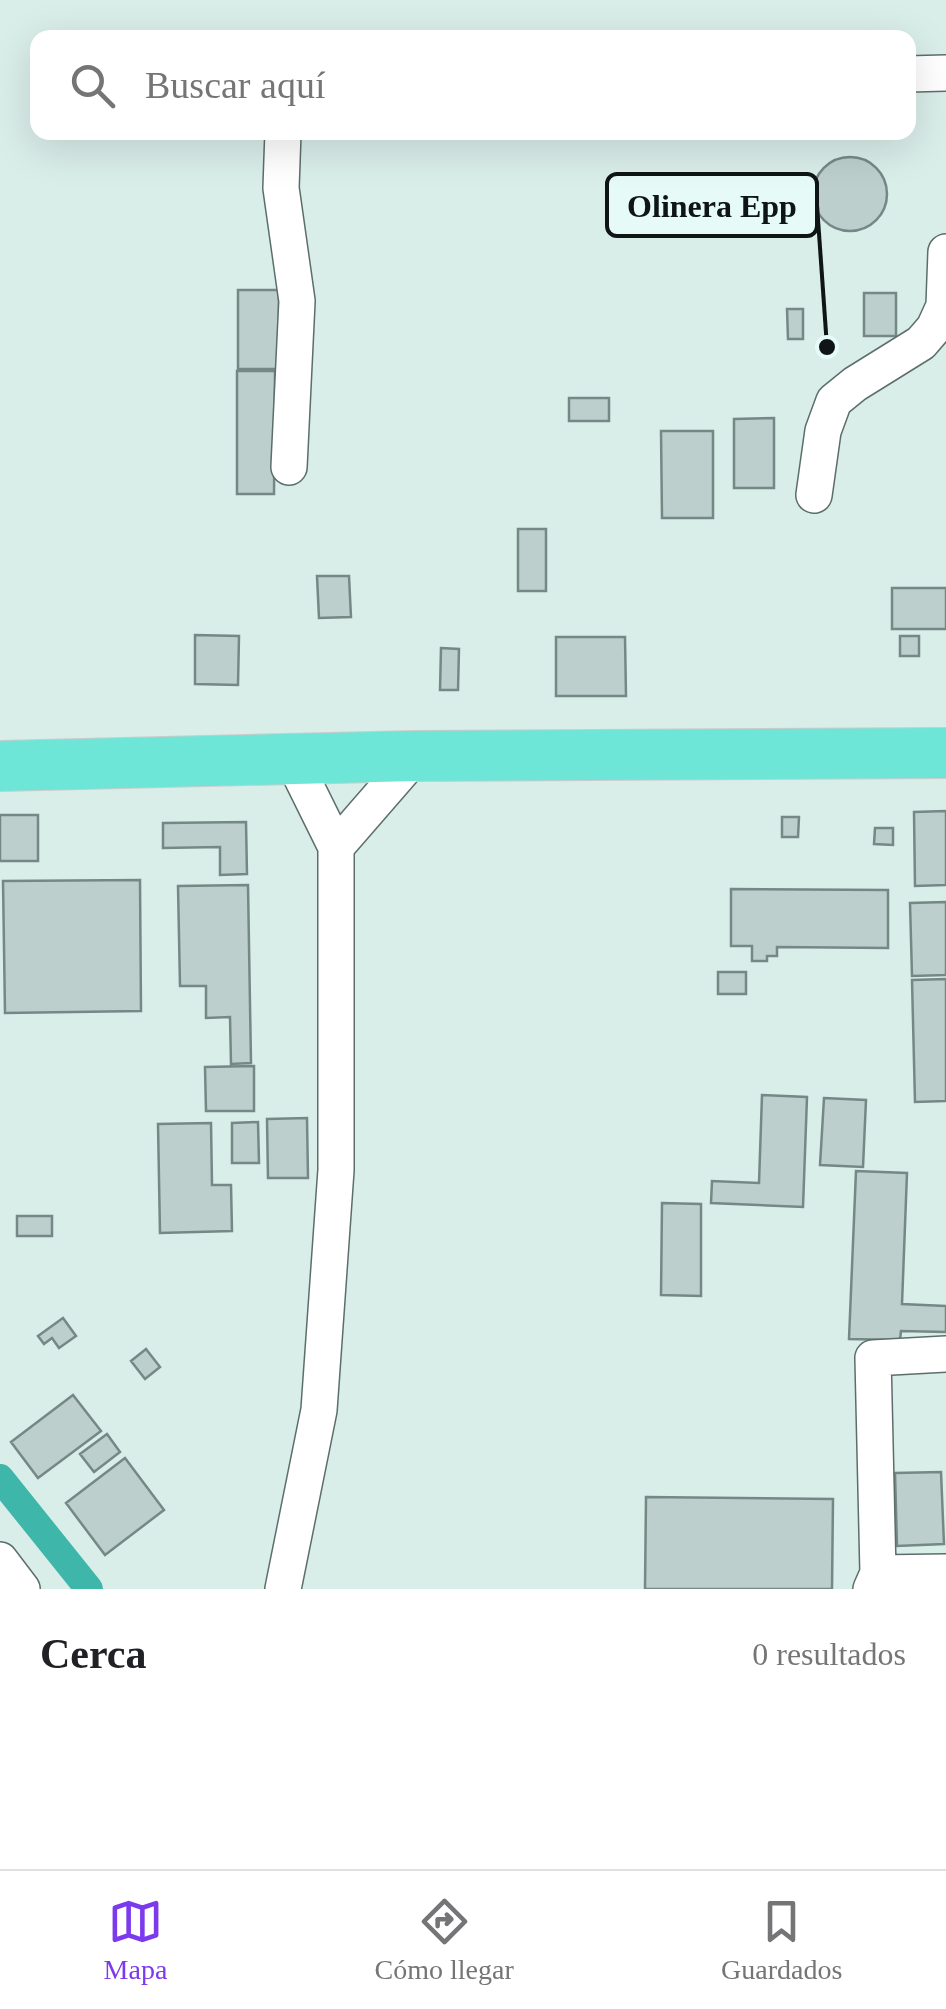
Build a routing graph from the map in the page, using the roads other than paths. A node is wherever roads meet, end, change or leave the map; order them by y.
1 (946, 73) edge
2 (916, 74) edge
3 (284, 140) edge
4 (946, 252) edge
5 (289, 466) dead end
6 (814, 495) dead end
7 (946, 753) edge
8 (416, 756) junction
9 (294, 760) junction
10 (0, 766) edge
11 (336, 847) junction
12 (946, 1354) edge
13 (0, 1560) edge
14 (946, 1572) edge
15 (874, 1581) edge
16 (22, 1589) edge
17 (284, 1589) edge

1 - 2 lane
3 - 5 lane
4 - 6 lane
7 - 8 highway
8 - 9 highway
8 - 11 lane
9 - 10 highway
9 - 11 lane
11 - 17 lane
12 - 15 lane
13 - 16 lane
14 - 15 lane

